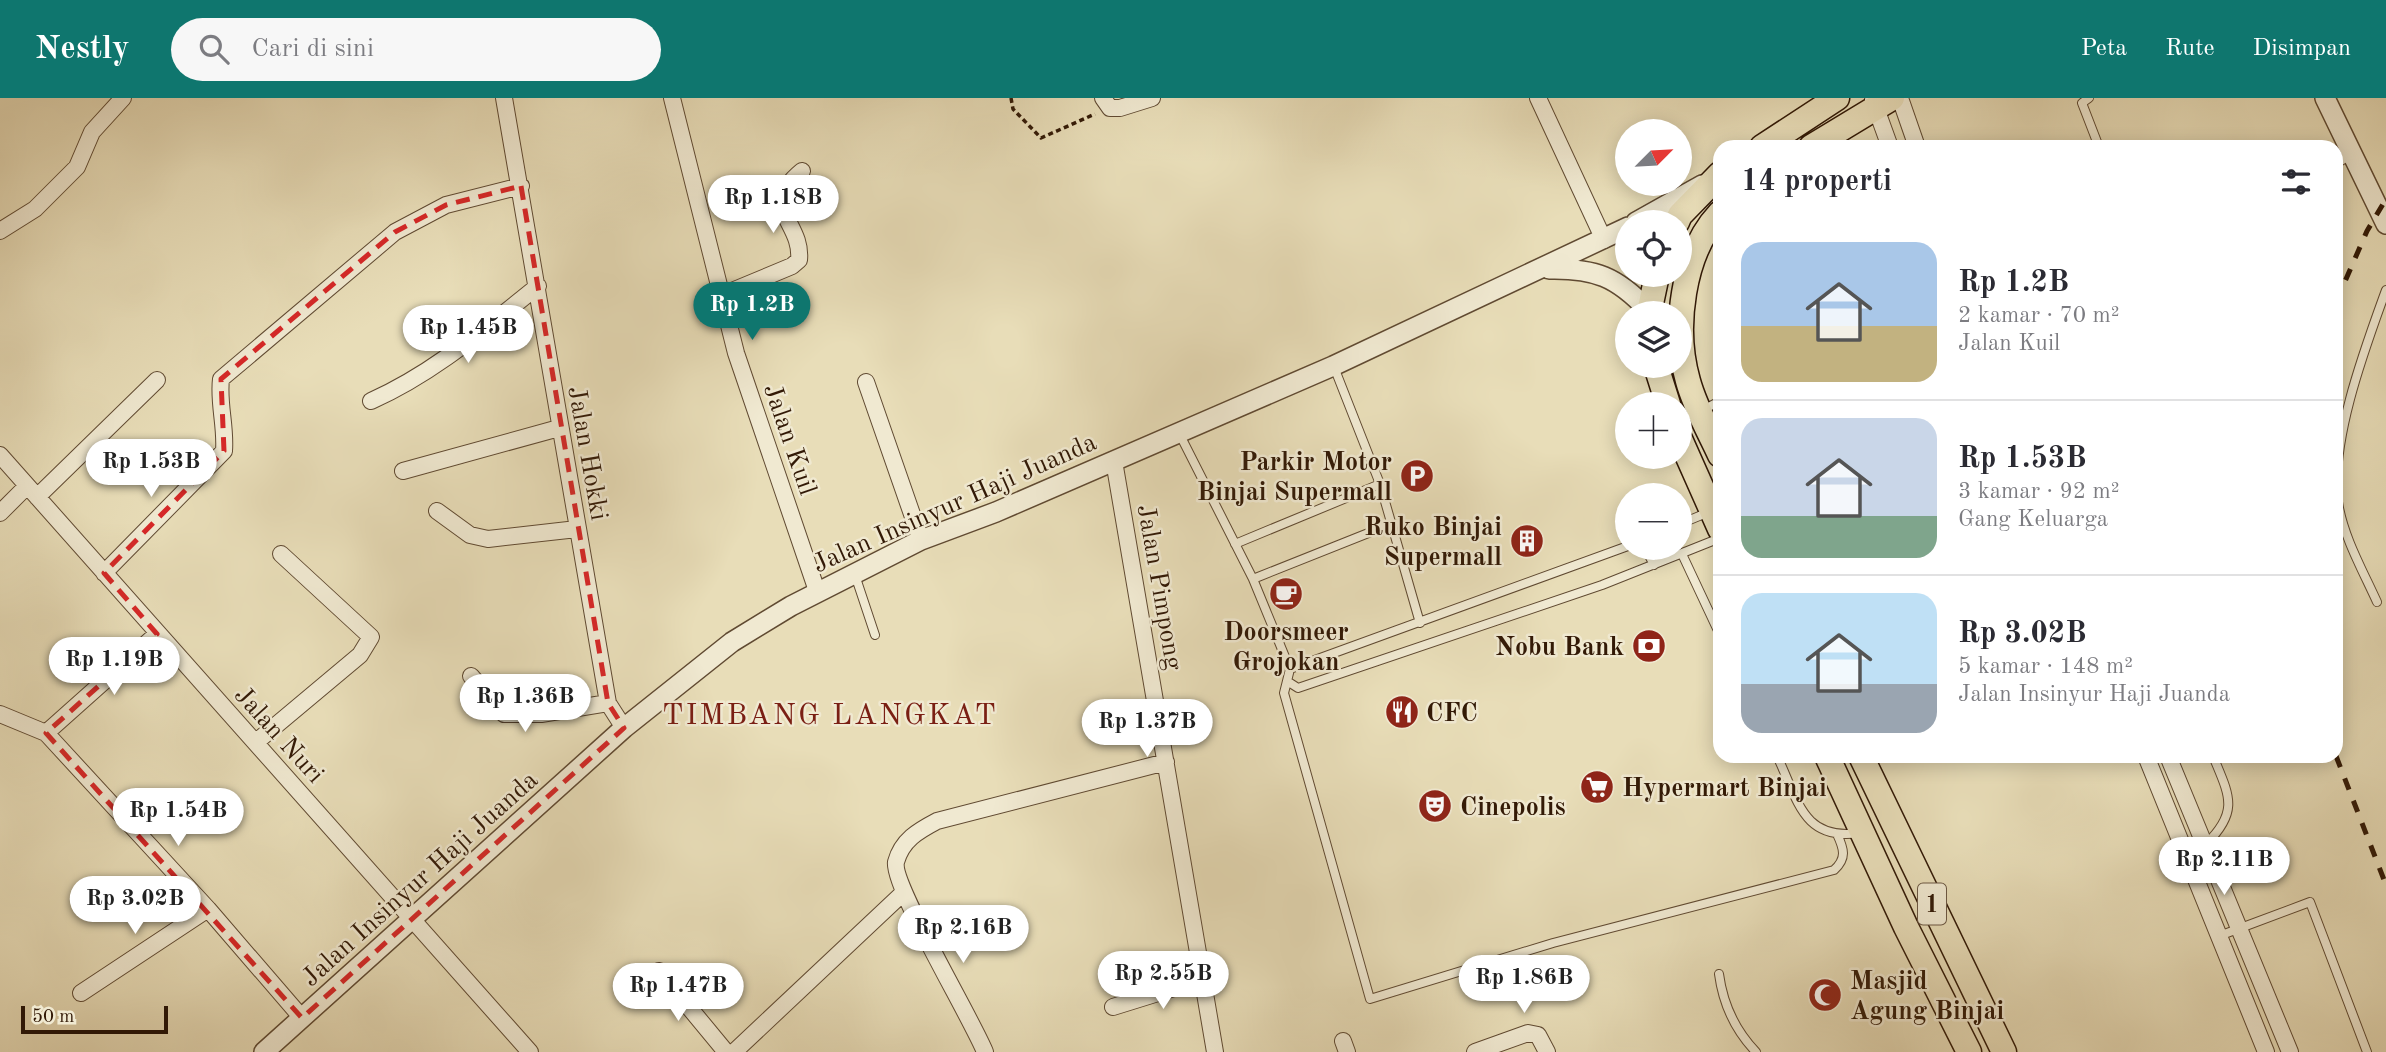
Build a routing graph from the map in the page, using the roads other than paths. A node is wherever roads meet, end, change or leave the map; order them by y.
1 (123, 98) edge
2 (504, 98) edge
3 (672, 98) edge
4 (1152, 98) edge
5 (1538, 98) edge
6 (1837, 98) edge
7 (1900, 98) edge
8 (2089, 98) edge
9 (2325, 98) edge
10 (1880, 101) edge
11 (1106, 103) edge
12 (1773, 140) edge
13 (1822, 140) edge
14 (1888, 140) edge
15 (1915, 140) edge
16 (2096, 140) edge
17 (2338, 140) edge
18 (2344, 159) edge
19 (802, 171) dead end
20 (1713, 178) edge
21 (1713, 181) edge
22 (521, 186) junction
23 (1657, 210) edge
24 (1685, 210) edge
25 (1713, 220) edge
26 (2386, 225) edge
27 (0, 230) edge
28 (1615, 234) edge
29 (1604, 240) junction
30 (1541, 269) junction
31 (538, 286) junction
32 (2386, 290) edge
33 (720, 296) junction
34 (1637, 301) edge
35 (1333, 366) junction
36 (157, 380) dead end
37 (866, 382) dead end
38 (371, 401) dead end
39 (1710, 406) edge
40 (559, 428) junction
41 (1179, 433) junction
42 (2343, 442) edge
43 (7, 455) edge
44 (1114, 461) junction
45 (1692, 466) edge
46 (403, 471) dead end
47 (1380, 484) junction
48 (32, 492) junction
49 (437, 511) dead end
50 (0, 513) edge
51 (1713, 513) edge
52 (2343, 518) edge
53 (1713, 520) edge
54 (1692, 523) edge
55 (1391, 524) junction
56 (577, 529) junction
57 (921, 540) junction
58 (1713, 541) edge
59 (1235, 544) junction
60 (1692, 550) edge
61 (1615, 551) edge
62 (281, 554) dead end
63 (1651, 560) edge
64 (1667, 560) edge
65 (1685, 560) edge
66 (1654, 565) junction
67 (854, 572) junction
68 (104, 573) junction
69 (1252, 579) junction
70 (817, 591) junction
71 (2377, 602) dead end
72 (1713, 620) edge
73 (1420, 623) junction
74 (158, 634) junction
75 (874, 635) dead end
76 (1290, 669) junction
77 (471, 676) dead end
78 (1287, 681) junction
79 (608, 703) junction
80 (0, 715) edge
81 (624, 728) junction
82 (46, 733) junction
83 (256, 742) junction
84 (1166, 762) junction
85 (1780, 763) edge
86 (1830, 763) edge
87 (1864, 763) edge
88 (2149, 763) edge
89 (2171, 763) edge
90 (2216, 763) edge
91 (1862, 833) junction
92 (1838, 834) junction
93 (2206, 844) junction
94 (902, 894) junction
95 (208, 909) junction
96 (412, 921) junction
97 (2241, 928) junction
98 (2220, 936) junction
99 (659, 971) dead end
100 (1719, 974) dead end
101 (1203, 979) junction
102 (81, 993) dead end
103 (1113, 1007) dead end
104 (302, 1018) junction
105 (264, 1052) edge
106 (530, 1052) edge
107 (726, 1052) edge
108 (734, 1052) edge
109 (985, 1052) edge
110 (1215, 1052) edge
111 (1475, 1052) edge
112 (1547, 1052) edge
113 (1756, 1052) edge
114 (1969, 1052) edge
115 (2004, 1052) edge
116 (2266, 1052) edge
117 (2290, 1052) edge
118 (2367, 1052) edge

1 - 27 street
2 - 22 street, Jalan Hokki
3 - 33 street, Jalan Kuil
4 - 11 street
5 - 29 street
6 - 12 main road
7 - 15 street
8 - 16 lane
9 - 17 street
10 - 13 main road
10 - 14 street
18 - 26 street
19 - 33 street
20 - 23 street
21 - 24 main road
22 - 31 street, Jalan Hokki
22 - 68 street
25 - 39 main road
28 - 29 street, Jalan Insinyur Haji Juanda
29 - 30 street, Jalan Insinyur Haji Juanda
30 - 34 street, Jalan Insinyur Haji Juanda
30 - 35 street, Jalan Insinyur Haji Juanda
31 - 38 street
31 - 40 street, Jalan Hokki
32 - 42 lane
33 - 70 street, Jalan Kuil
35 - 41 street, Jalan Insinyur Haji Juanda
35 - 47 lane
36 - 48 street
37 - 57 street
40 - 46 street
40 - 56 street, Jalan Hokki
41 - 44 street, Jalan Insinyur Haji Juanda
41 - 59 lane
43 - 48 street, Jalan Nuri
44 - 57 street, Jalan Insinyur Haji Juanda
44 - 84 street, Jalan Pimpong
45 - 51 main road
47 - 55 lane
47 - 59 lane
48 - 50 street
48 - 68 street, Jalan Nuri
49 - 56 street
52 - 71 lane
53 - 54 lane
55 - 69 lane
55 - 73 lane
56 - 79 street, Jalan Hokki
57 - 67 street, Jalan Insinyur Haji Juanda
58 - 60 lane
59 - 69 lane
61 - 73 lane
62 - 83 street
63 - 66 lane
64 - 66 lane
65 - 72 lane
66 - 78 lane
67 - 70 street, Jalan Insinyur Haji Juanda
67 - 75 lane
68 - 74 street, Jalan Nuri
69 - 76 lane
70 - 81 street, Jalan Insinyur Haji Juanda
73 - 76 lane
74 - 82 street
74 - 83 street, Jalan Nuri
76 - 78 lane
77 - 79 street
78 - 92 lane
79 - 81 street, Jalan Hokki
80 - 82 street
81 - 96 street, Jalan Insinyur Haji Juanda
82 - 95 street
83 - 96 street, Jalan Nuri
84 - 94 street
84 - 101 street, Jalan Pimpong
85 - 92 lane
86 - 91 main road, 1
87 - 115 main road, 1
88 - 98 street
89 - 93 street
90 - 93 lane
91 - 92 lane
91 - 114 main road, 1
93 - 97 street
94 - 108 street
94 - 109 street
95 - 102 street
95 - 104 street
96 - 104 street, Jalan Insinyur Haji Juanda
96 - 106 street, Jalan Nuri
97 - 98 lane
97 - 117 street
97 - 118 lane
98 - 116 street
99 - 107 street
100 - 113 lane
101 - 103 street
101 - 110 street, Jalan Pimpong
104 - 105 street, Jalan Insinyur Haji Juanda
111 - 112 street

